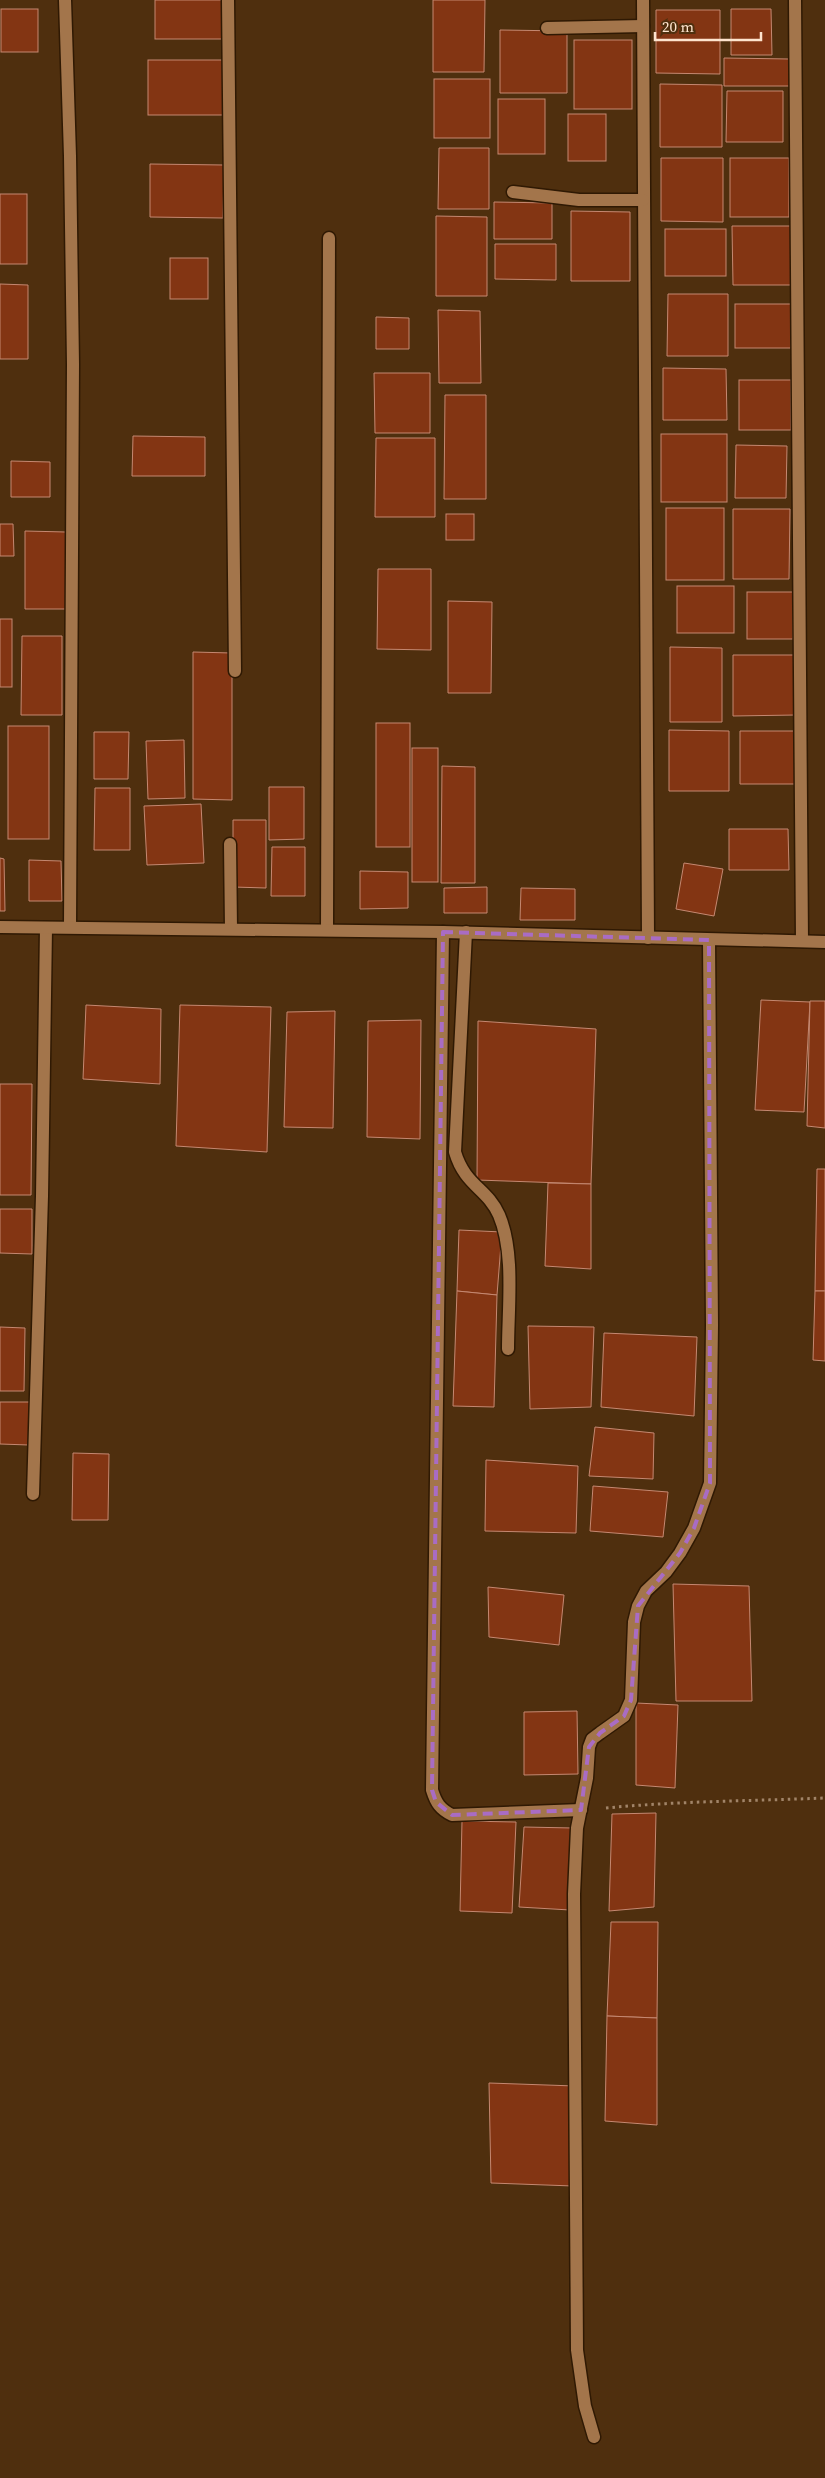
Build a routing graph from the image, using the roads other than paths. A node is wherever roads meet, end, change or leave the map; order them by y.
1 (65, 0) edge
2 (228, 0) edge
3 (643, 0) edge
4 (795, 0) edge
5 (643, 26) junction
6 (547, 28) dead end
7 (513, 192) dead end
8 (643, 200) junction
9 (329, 238) dead end
10 (234, 671) dead end
11 (230, 844) dead end
12 (0, 927) edge
13 (70, 927) junction
14 (46, 928) junction
15 (231, 929) junction
16 (328, 930) junction
17 (443, 932) junction
18 (466, 932) junction
19 (648, 938) junction
20 (709, 940) junction
21 (802, 941) junction
22 (825, 942) edge
23 (508, 1349) dead end
24 (33, 1494) dead end
25 (581, 1810) junction
26 (594, 2437) dead end

1 - 13 street
2 - 10 street
3 - 5 street
4 - 21 street
5 - 6 street
5 - 8 street
7 - 8 street
8 - 19 street
9 - 16 street
11 - 15 street
12 - 14 street
13 - 14 street
13 - 15 street
14 - 24 street
15 - 16 street
16 - 17 street
17 - 18 street
17 - 25 street
18 - 19 street
18 - 23 street
19 - 20 street
20 - 21 street
20 - 25 street
21 - 22 street
25 - 26 street

